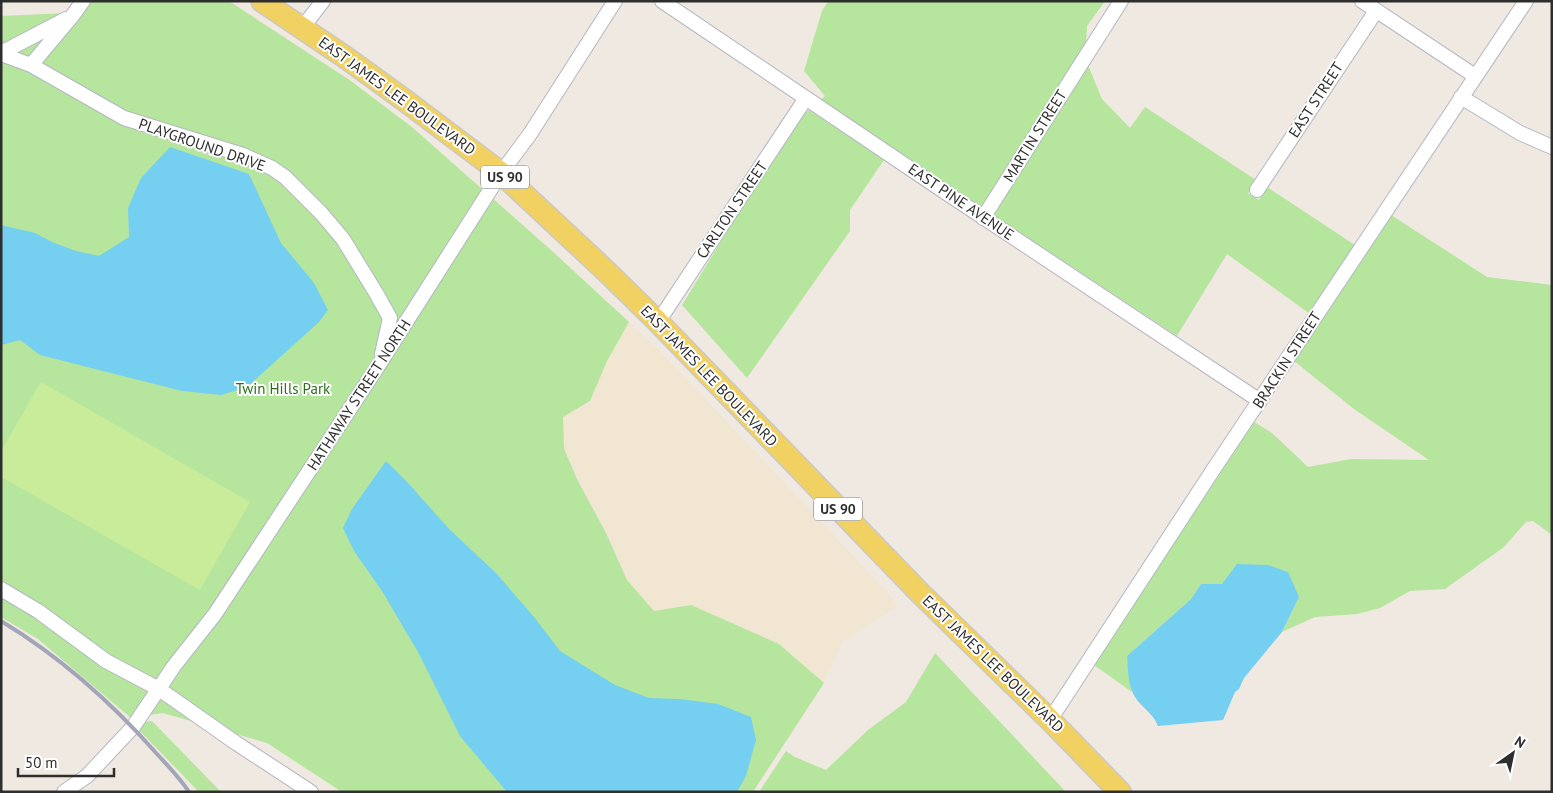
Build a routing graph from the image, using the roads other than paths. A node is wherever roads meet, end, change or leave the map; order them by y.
1 (82, 1) edge
2 (262, 1) edge
3 (324, 1) edge
4 (615, 1) edge
5 (662, 1) edge
6 (1121, 1) edge
7 (1362, 1) edge
8 (1526, 1) edge
9 (1376, 10) junction
10 (73, 15) junction
11 (302, 28) junction
12 (1, 53) edge
13 (31, 65) junction
14 (1475, 76) junction
15 (1461, 97) junction
16 (806, 98) junction
17 (1552, 147) edge
18 (501, 173) junction
19 (1257, 190) dead end
20 (983, 218) junction
21 (658, 322) junction
22 (380, 363) junction
23 (1260, 401) junction
24 (1, 589) edge
25 (159, 689) junction
26 (1050, 720) junction
27 (64, 792) edge
28 (312, 792) edge
29 (1120, 792) edge

1 - 10 street
2 - 11 main road, EAST JAMES LEE BOULEVARD / US 90
3 - 11 street
4 - 18 street, HATHAWAY STREET NORTH
5 - 16 street, EAST PINE AVENUE
6 - 20 street, MARTIN STREET
7 - 9 street
8 - 14 street, BRACKIN STREET
9 - 14 street
9 - 19 street, EAST STREET
10 - 12 street
10 - 13 street
11 - 18 main road, EAST JAMES LEE BOULEVARD / US 90
12 - 13 street, PLAYGROUND DRIVE
13 - 22 street, PLAYGROUND DRIVE
14 - 15 street, BRACKIN STREET
15 - 17 street
15 - 23 street, BRACKIN STREET
16 - 20 street, EAST PINE AVENUE
16 - 21 street, CARLTON STREET
18 - 21 main road, EAST JAMES LEE BOULEVARD / US 90
18 - 22 street, HATHAWAY STREET NORTH
20 - 23 street, EAST PINE AVENUE
21 - 26 main road, EAST JAMES LEE BOULEVARD / US 90
22 - 25 street, HATHAWAY STREET NORTH
23 - 26 street, BRACKIN STREET
24 - 25 street
25 - 27 street, HATHAWAY STREET NORTH
25 - 28 street
26 - 29 main road, EAST JAMES LEE BOULEVARD / US 90

